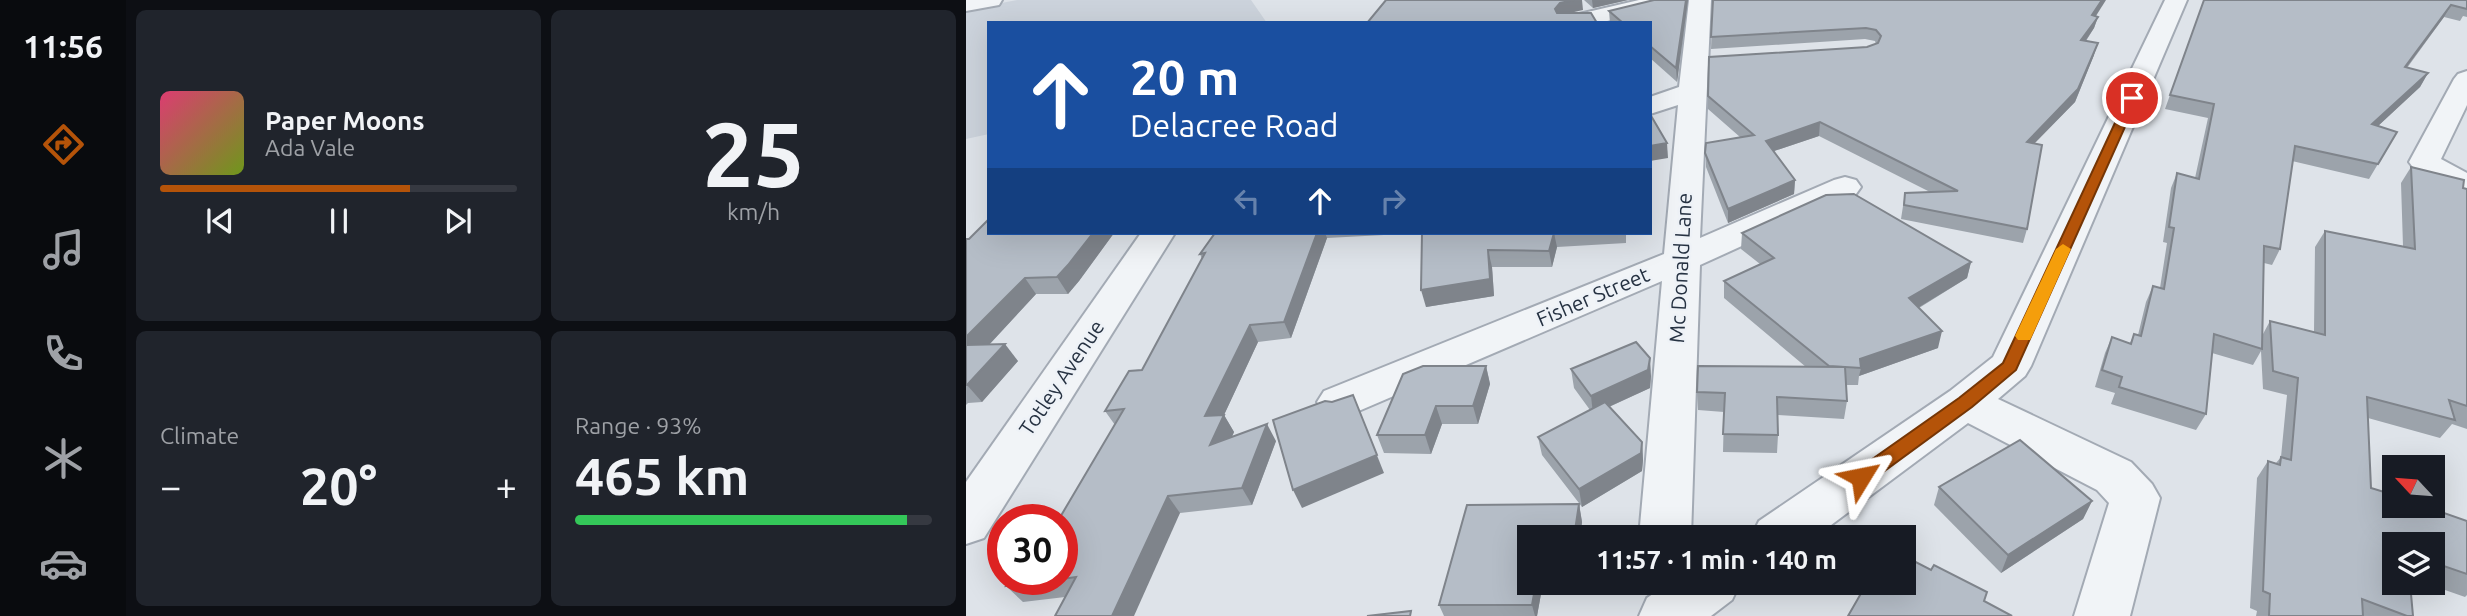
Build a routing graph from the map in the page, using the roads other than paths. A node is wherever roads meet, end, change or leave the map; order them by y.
1 (991, 0) edge
2 (1666, 0) edge
3 (1700, 0) edge
4 (2176, 0) edge
5 (966, 5) edge
6 (1578, 21) edge
7 (1702, 70) junction
8 (2467, 79) edge
9 (1652, 106) edge
10 (2467, 183) edge
11 (1845, 187) dead end
12 (1157, 235) edge
13 (1681, 260) junction
14 (1339, 402) edge
15 (1965, 402) junction
16 (966, 523) edge
17 (1666, 525) edge
18 (1794, 525) edge
19 (1662, 595) edge
20 (1696, 595) edge
21 (1661, 616) edge
22 (1667, 616) edge
23 (2102, 616) edge

1 - 5 street
2 - 6 street
3 - 7 street, Mc Donald Lane
4 - 15 street
7 - 9 street
7 - 13 street, Mc Donald Lane
8 - 10 street
11 - 13 street, Fisher Street
12 - 16 street, Totley Avenue
13 - 14 street, Fisher Street
13 - 17 street, Mc Donald Lane
15 - 18 street
15 - 23 street
19 - 21 street
20 - 22 street

